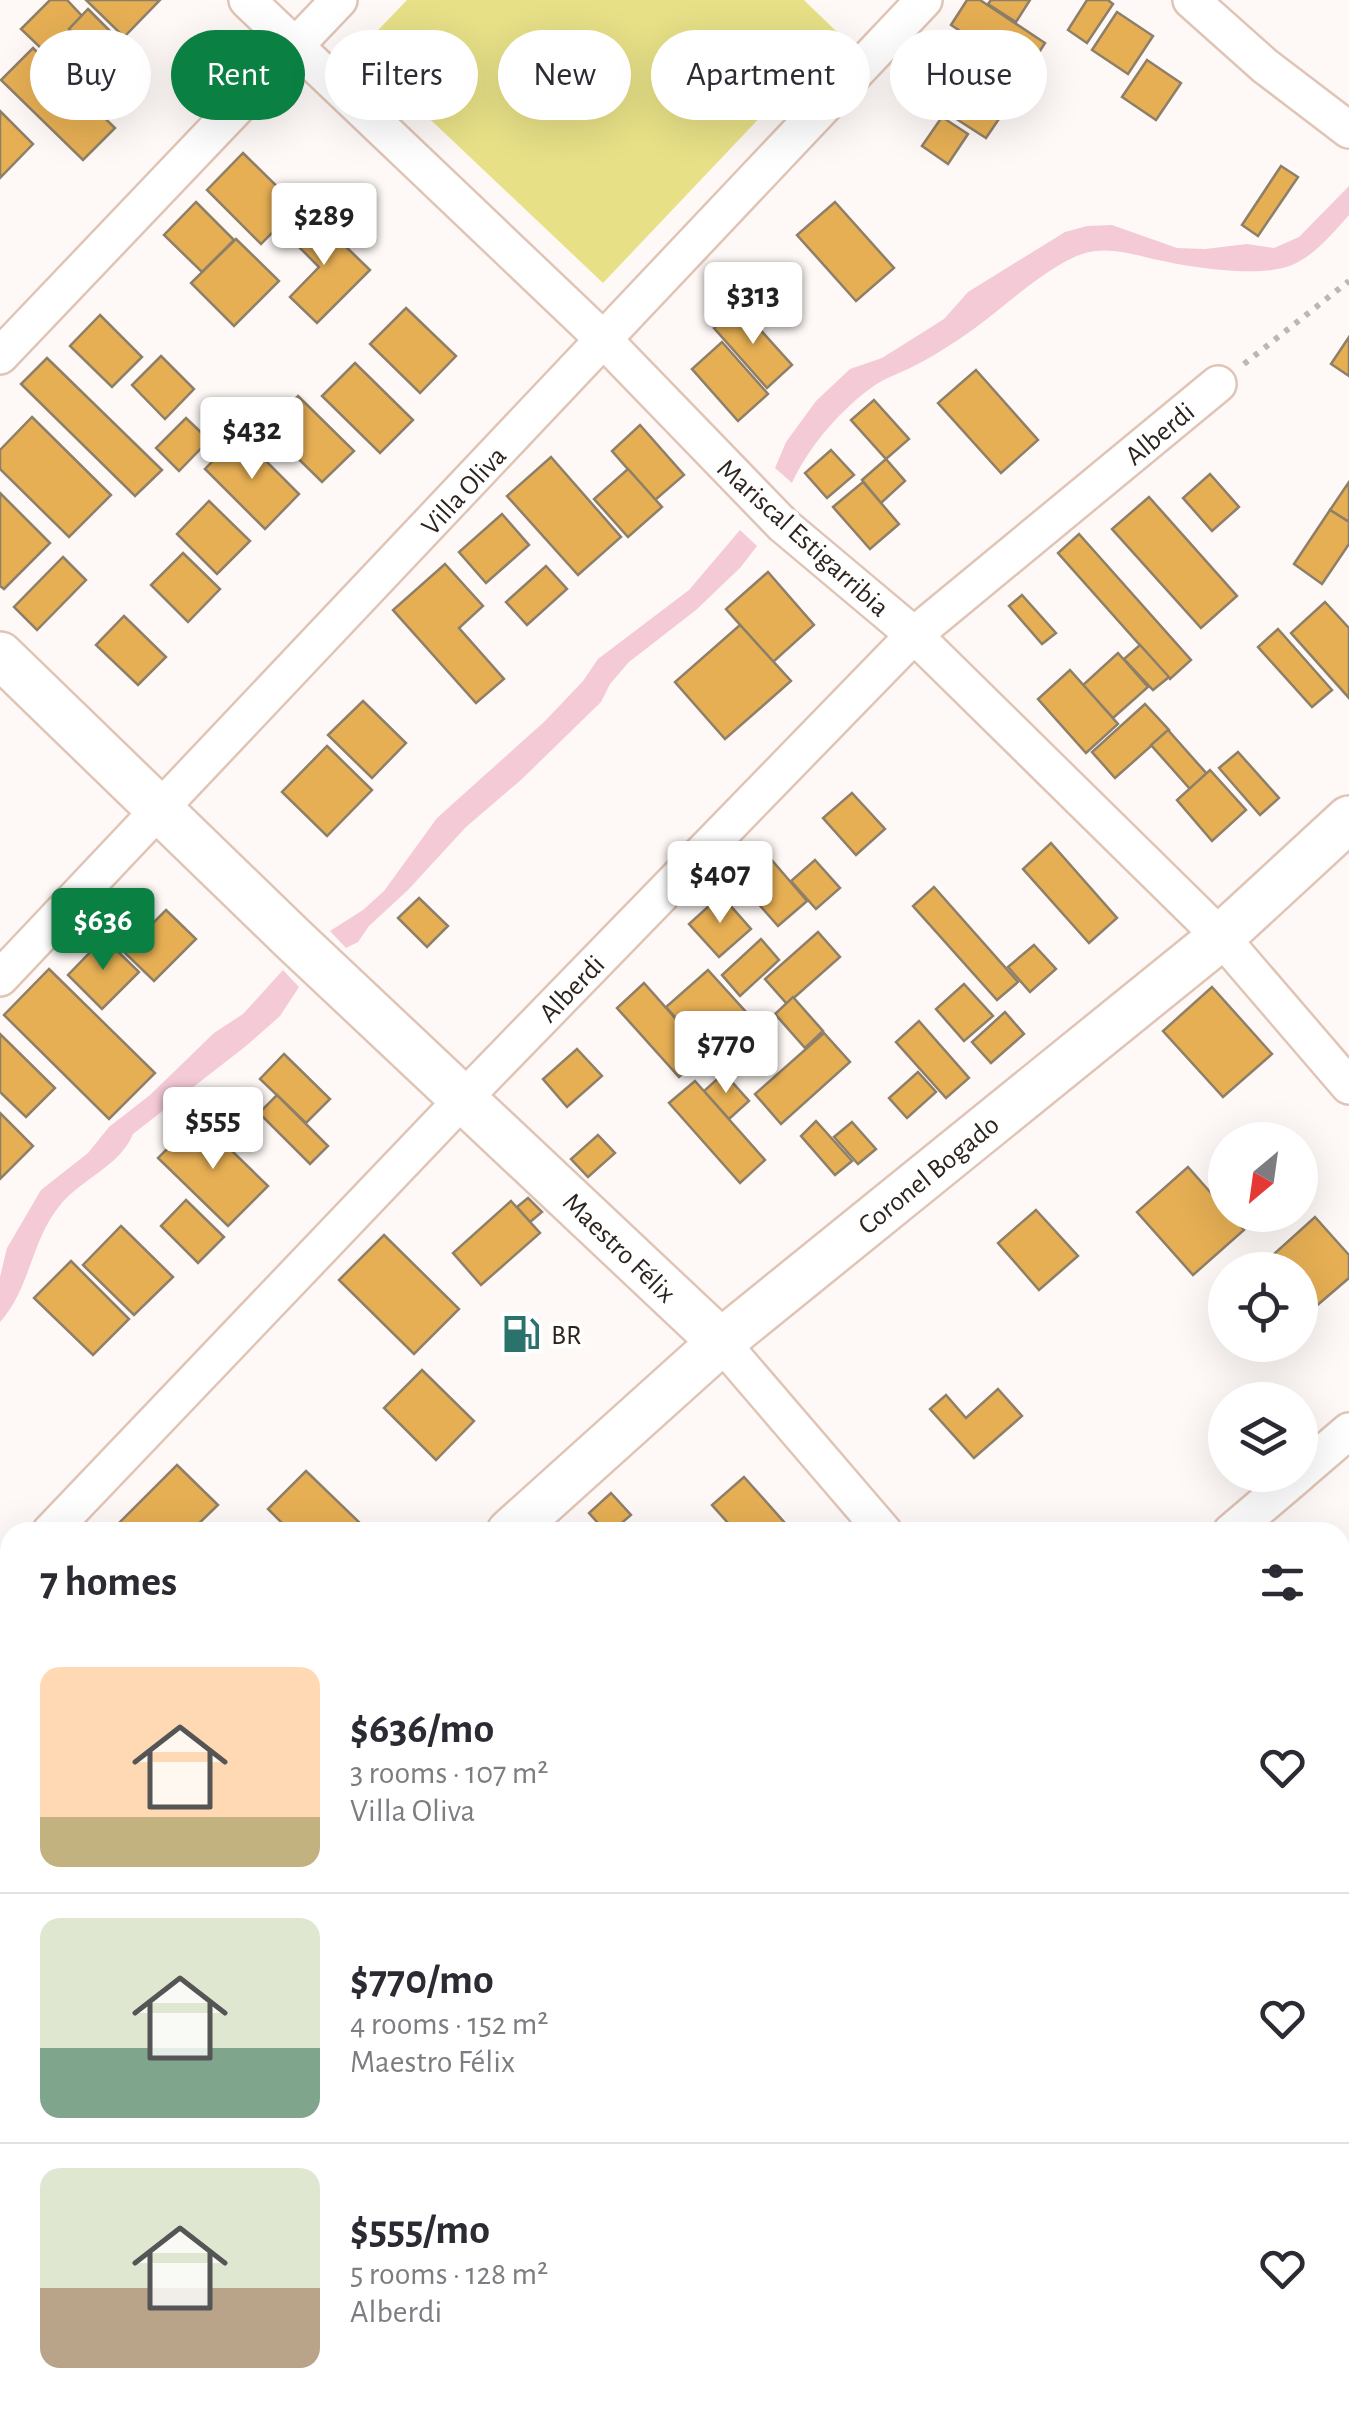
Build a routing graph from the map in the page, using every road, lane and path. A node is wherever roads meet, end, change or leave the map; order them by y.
1 (247, 0) edge
2 (338, 0) edge
3 (924, 0) edge
4 (1190, 0) edge
5 (280, 30) edge
6 (305, 35) edge
7 (305, 54) edge
8 (225, 120) edge
9 (1349, 130) edge
10 (1349, 281) edge
11 (604, 340) junction
12 (0, 356) edge
13 (1218, 384) joint
14 (914, 635) junction
15 (0, 655) edge
16 (161, 811) junction
17 (1349, 820) edge
18 (1220, 938) junction
19 (0, 978) edge
20 (1349, 1086) edge
21 (464, 1098) junction
22 (720, 1342) junction
23 (1349, 1431) edge
24 (1318, 1458) edge
25 (1278, 1492) edge
26 (60, 1522) edge
27 (521, 1522) edge
28 (875, 1522) edge
29 (1243, 1522) edge

1 - 5 street, Mariscal Estigarribia
2 - 6 street
3 - 11 street, Villa Oliva
4 - 9 street
7 - 11 street, Mariscal Estigarribia
8 - 12 street
10 - 13 path, Alberdi
11 - 14 street, Mariscal Estigarribia
11 - 16 street, Villa Oliva
13 - 14 street, Alberdi
14 - 18 street, Mariscal Estigarribia
14 - 21 street, Alberdi
15 - 16 street
16 - 19 street, Villa Oliva
16 - 21 street, Maestro Félix
17 - 18 street, Coronel Bogado
18 - 20 street, Mariscal Estigarribia
18 - 22 street, Coronel Bogado
21 - 22 street, Maestro Félix
21 - 26 street, Alberdi
22 - 27 street, Coronel Bogado
22 - 28 street, Maestro Félix
23 - 24 street
25 - 29 street

